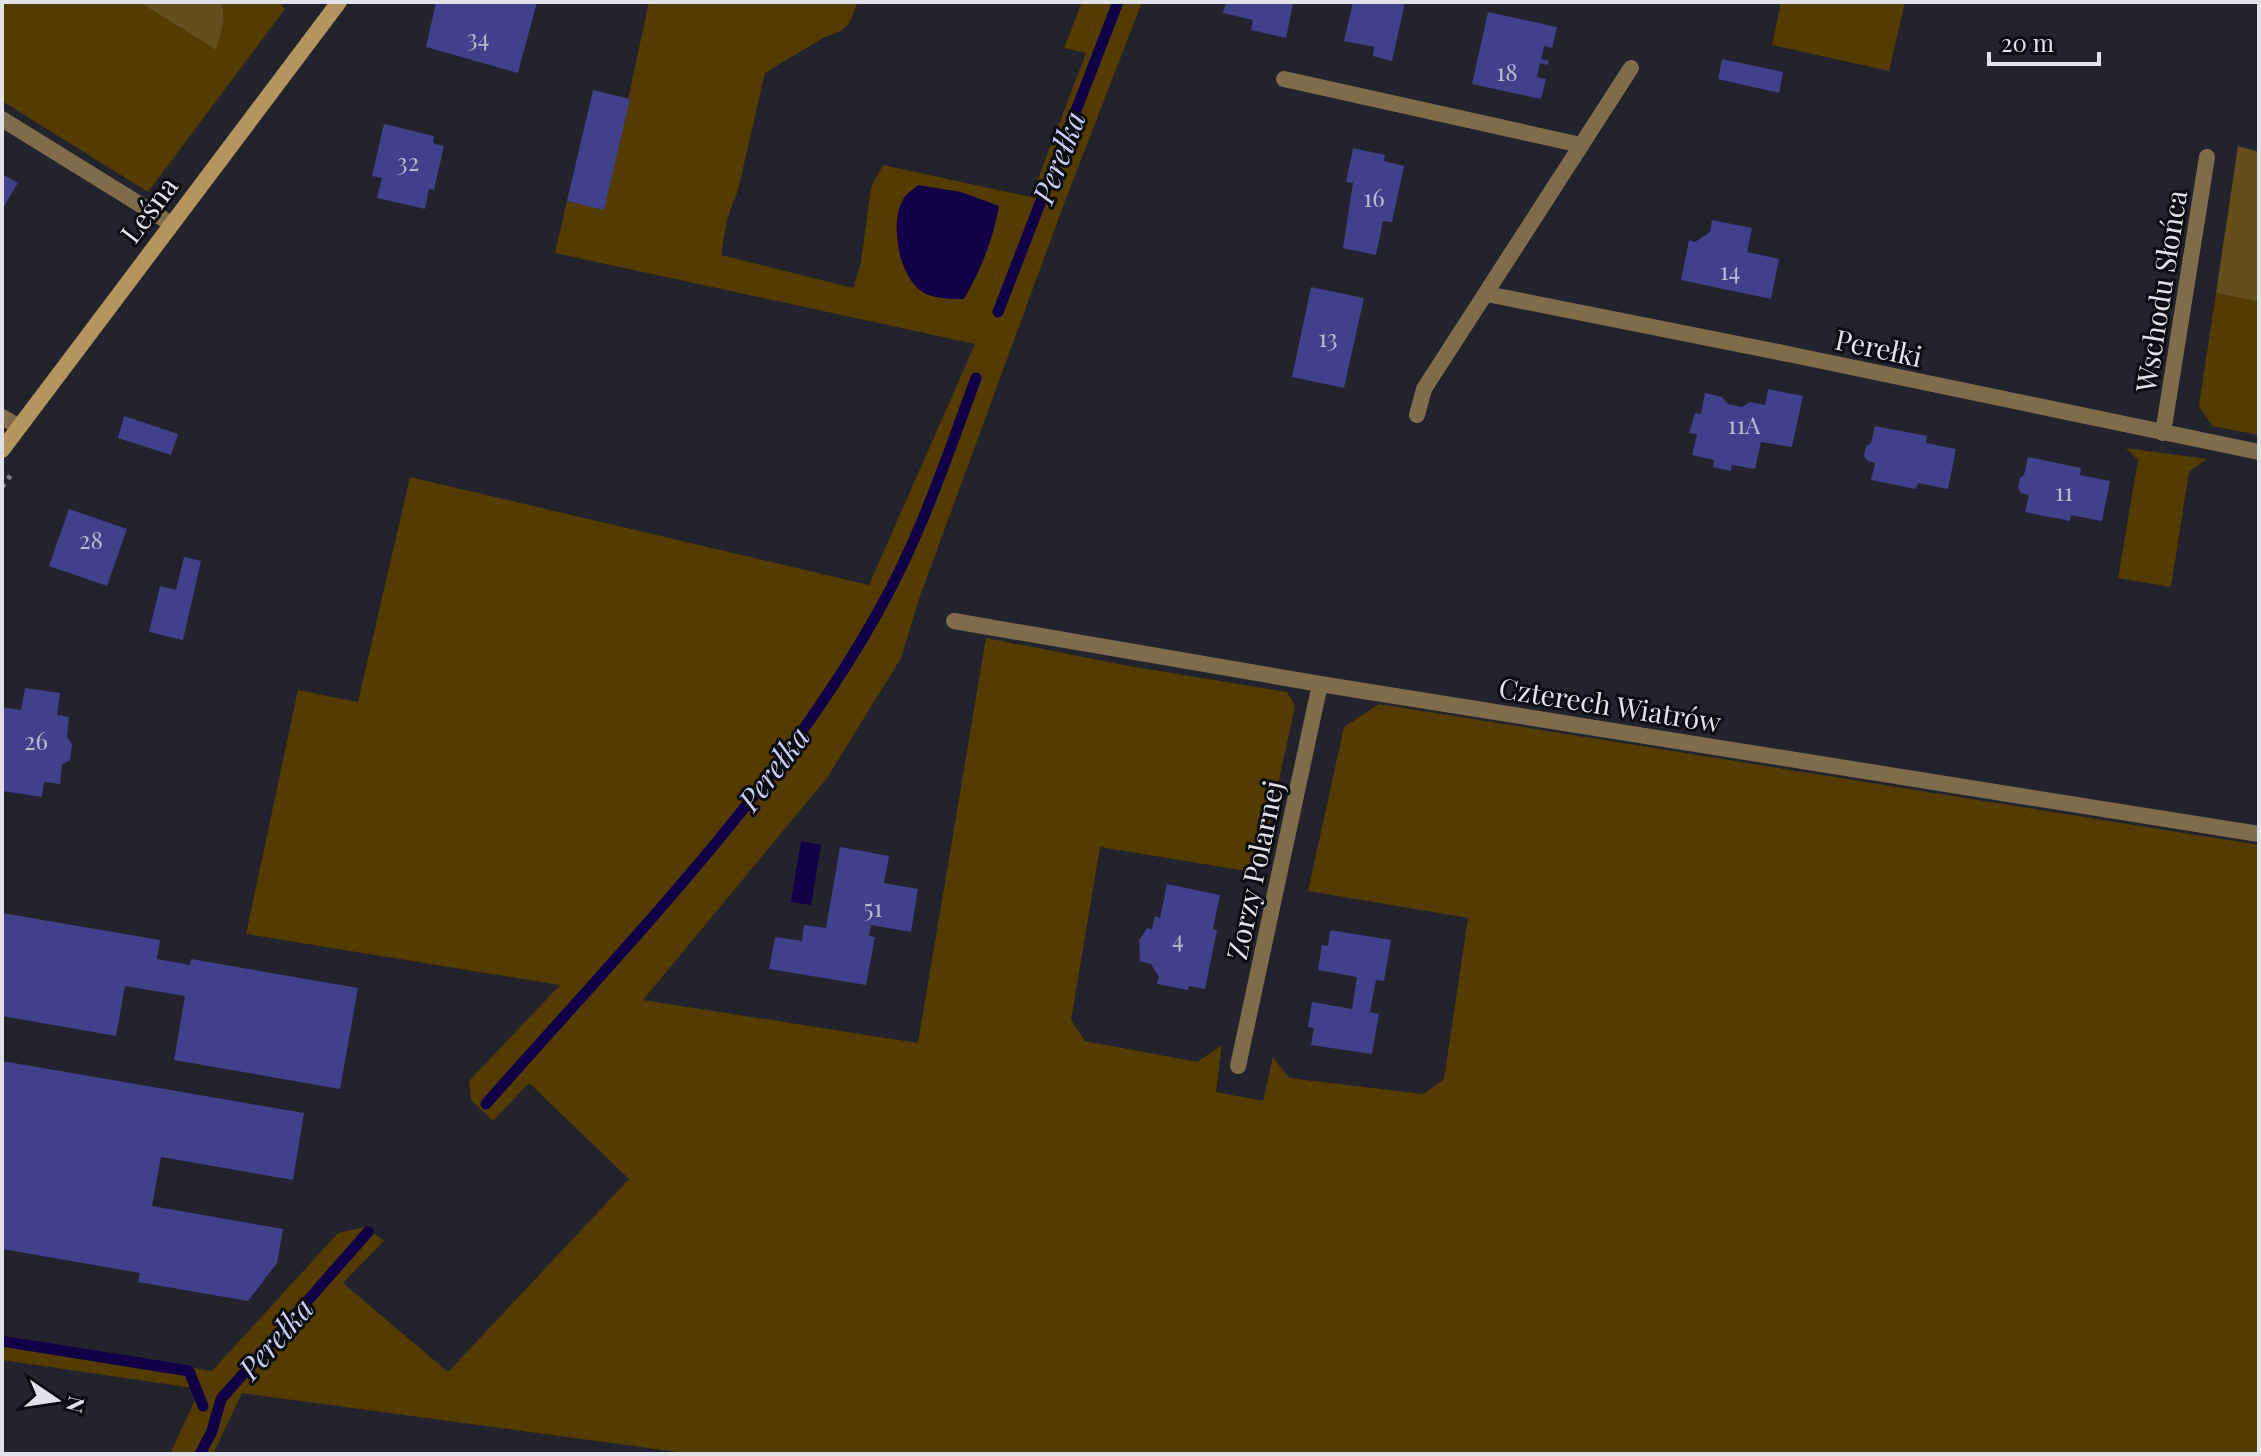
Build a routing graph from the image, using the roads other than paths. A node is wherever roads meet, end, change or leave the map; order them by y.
1 (339, 2) edge
2 (1631, 68) dead end
3 (1284, 79) dead end
4 (2, 119) edge
5 (1581, 145) junction
6 (2207, 157) dead end
7 (170, 223) junction
8 (1487, 294) junction
9 (1417, 415) dead end
10 (2, 417) edge
11 (19, 427) junction
12 (2163, 433) junction
13 (2, 450) edge
14 (2259, 452) edge
15 (954, 621) dead end
16 (1320, 684) junction
17 (2259, 834) edge
18 (1238, 1066) dead end

1 - 7 street, Leśna
2 - 5 street
3 - 5 street
4 - 7 street
5 - 8 street
6 - 12 street, Wschodu Słońca
7 - 11 street, Leśna
8 - 9 street
8 - 12 street, Perełki
10 - 11 street
11 - 13 street, Leśna
12 - 14 street, Perełki
15 - 16 street, Czterech Wiatrów
16 - 17 street, Czterech Wiatrów
16 - 18 street, Zorzy Polarnej

